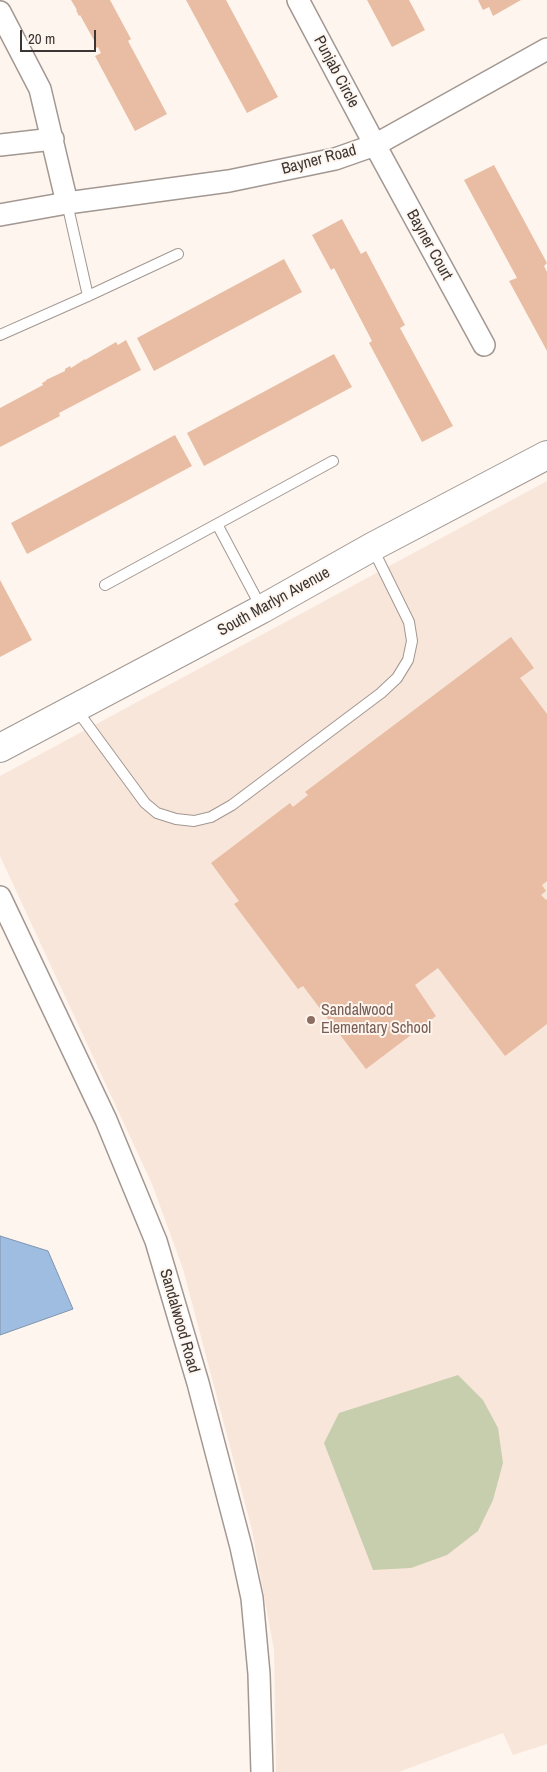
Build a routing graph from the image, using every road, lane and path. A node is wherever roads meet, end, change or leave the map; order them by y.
1 (298, 0) edge
2 (0, 12) edge
3 (547, 49) edge
4 (53, 139) junction
5 (0, 145) edge
6 (374, 145) junction
7 (67, 203) junction
8 (0, 215) edge
9 (178, 254) dead end
10 (88, 296) junction
11 (0, 335) edge
12 (484, 345) dead end
13 (547, 456) edge
14 (333, 461) dead end
15 (217, 524) junction
16 (372, 547) junction
17 (105, 585) dead end
18 (262, 609) junction
19 (75, 708) junction
20 (0, 748) edge
21 (0, 897) edge
22 (262, 1772) edge

1 - 6 street, Punjab Circle
2 - 4 street
3 - 6 street, Bayner Road
4 - 5 street
4 - 7 street
6 - 7 street, Bayner Road
6 - 12 street, Bayner Court
7 - 8 street, Bayner Road
7 - 10 lane
9 - 10 lane
10 - 11 lane
13 - 16 street, South Marlyn Avenue
14 - 15 lane
15 - 17 lane
15 - 18 lane
16 - 18 street, South Marlyn Avenue
16 - 19 lane
18 - 19 street, South Marlyn Avenue
19 - 20 street, South Marlyn Avenue
21 - 22 street, Sandalwood Road

